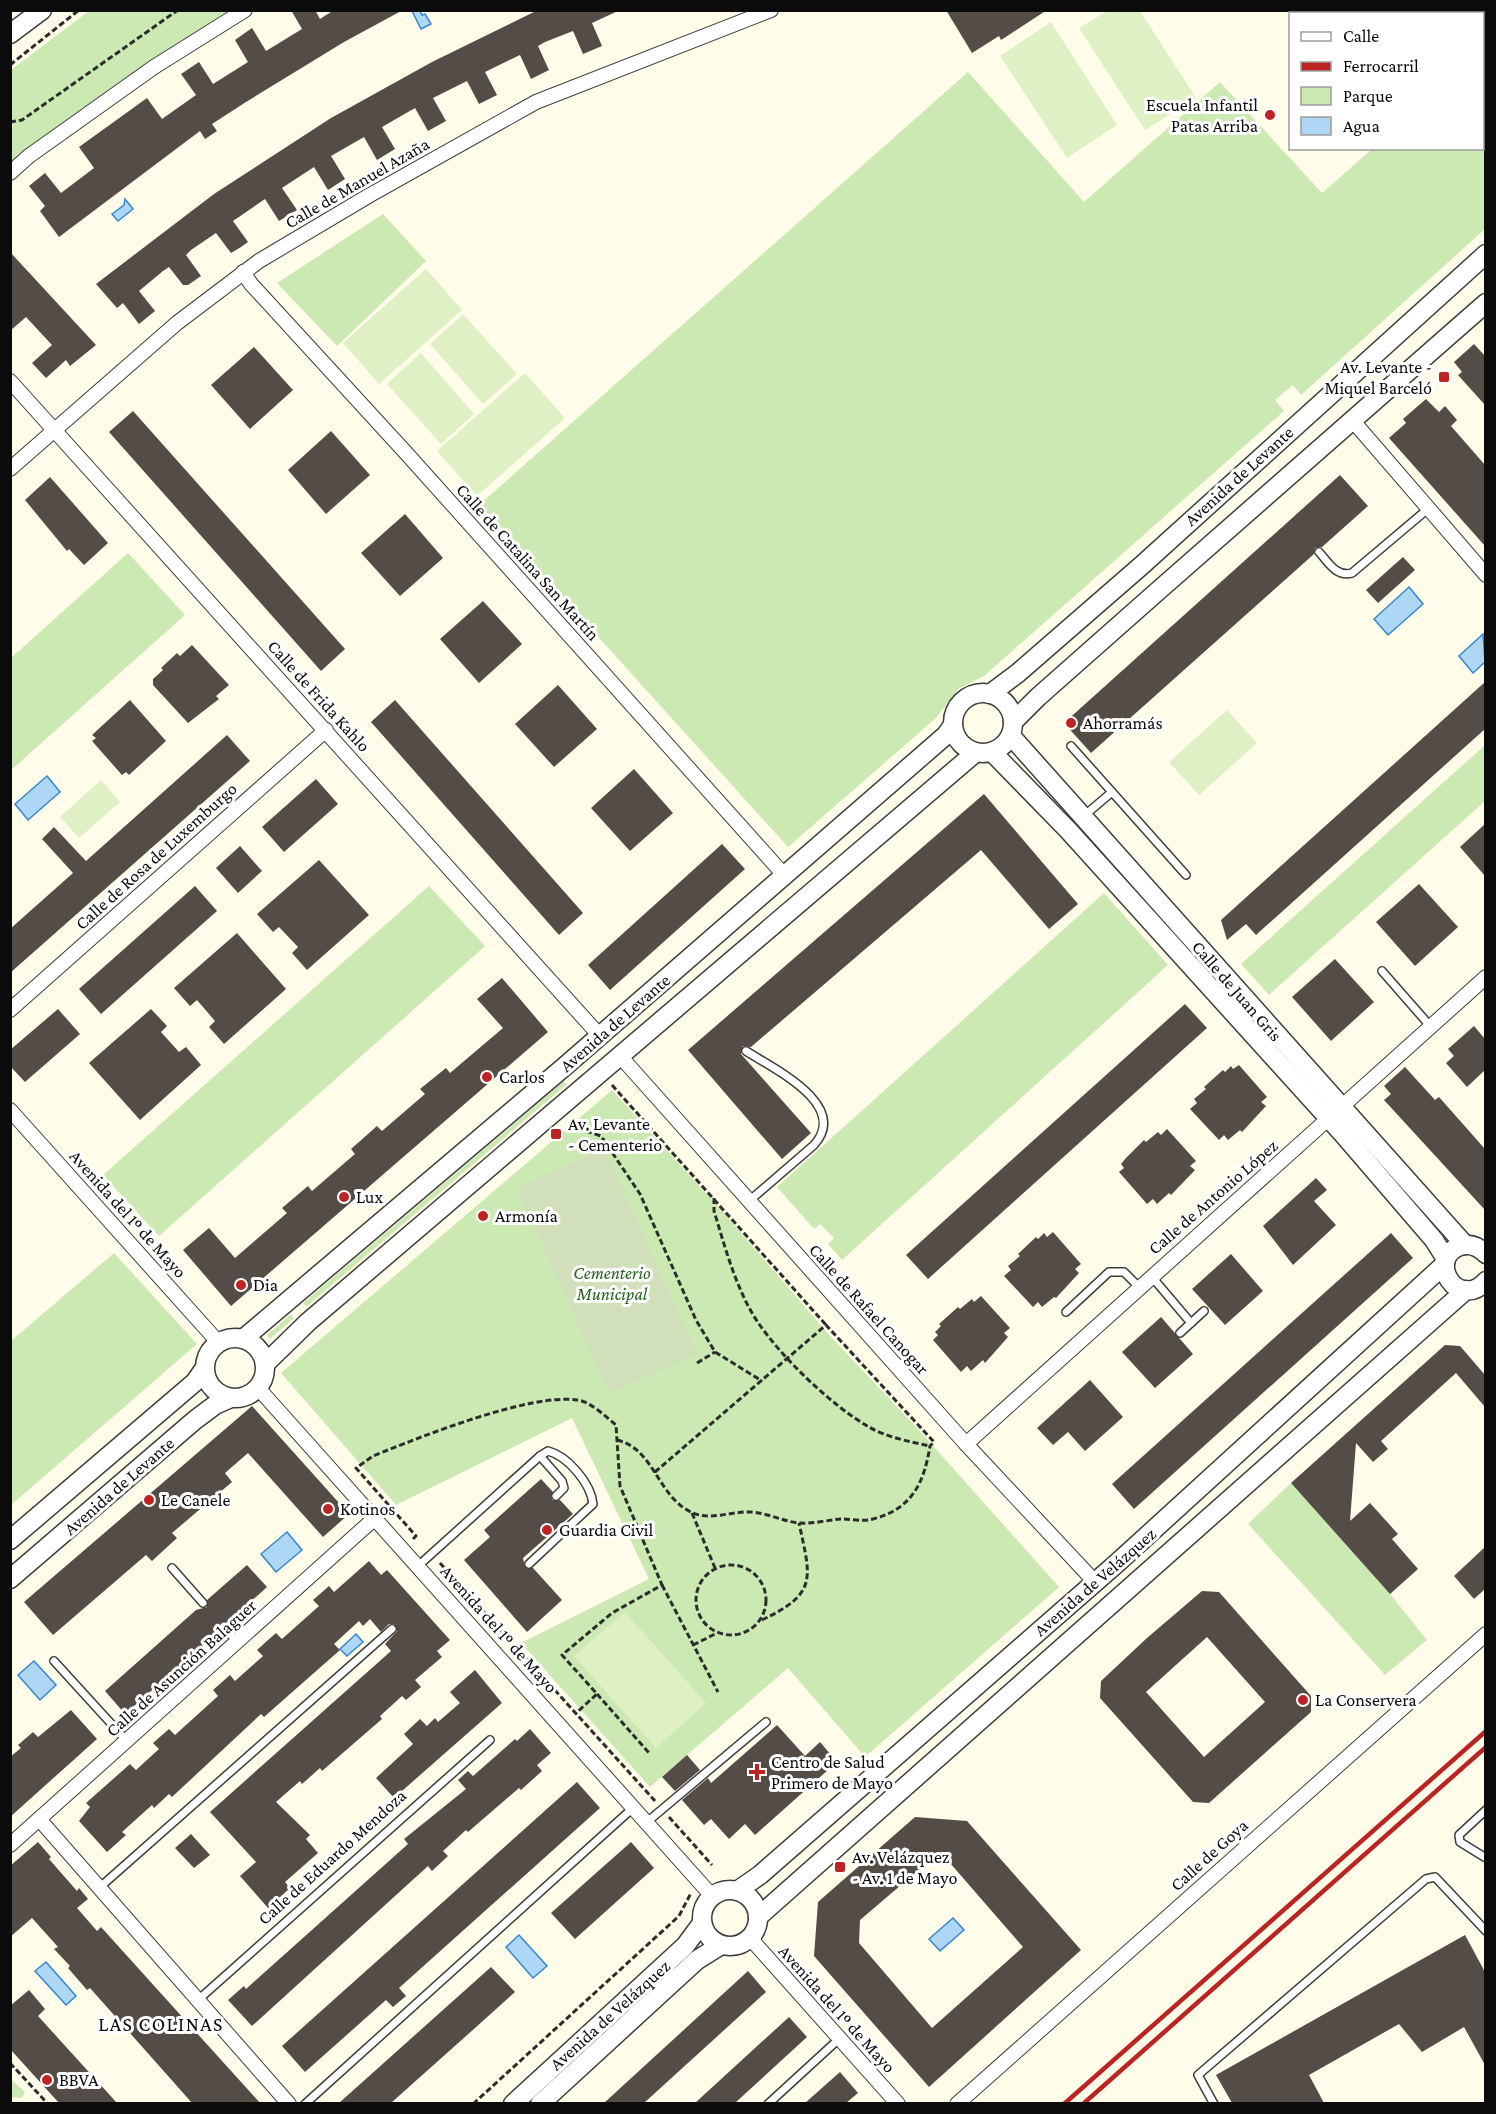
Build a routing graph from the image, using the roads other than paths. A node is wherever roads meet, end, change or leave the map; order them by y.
1 (42, 10) edge
2 (245, 10) edge
3 (771, 10) edge
4 (10, 34) edge
5 (10, 173) edge
6 (1485, 254) edge
7 (243, 272) junction
8 (1485, 303) edge
9 (10, 381) edge
10 (1353, 421) junction
11 (54, 430) junction
12 (10, 469) edge
13 (1429, 508) junction
14 (1319, 552) dead end
15 (1484, 570) edge
16 (993, 692) junction
17 (951, 728) junction
18 (1014, 729) junction
19 (326, 730) junction
20 (1071, 746) dead end
21 (984, 755) junction
22 (1112, 792) junction
23 (1083, 817) junction
24 (1186, 875) dead end
25 (785, 876) junction
26 (1382, 971) dead end
27 (1485, 977) edge
28 (10, 1010) edge
29 (1431, 1027) junction
30 (600, 1036) junction
31 (746, 1051) dead end
32 (620, 1056) junction
33 (10, 1110) edge
34 (1335, 1113) junction
35 (749, 1201) junction
36 (1465, 1245) junction
37 (1485, 1252) edge
38 (1446, 1261) junction
39 (1151, 1276) junction
40 (1485, 1283) edge
41 (1139, 1287) junction
42 (1466, 1290) junction
43 (1204, 1311) dead end
44 (1065, 1312) dead end
45 (1191, 1323) junction
46 (1180, 1333) dead end
47 (243, 1339) junction
48 (218, 1342) junction
49 (265, 1364) junction
50 (204, 1369) junction
51 (258, 1388) junction
52 (231, 1398) junction
53 (966, 1444) junction
54 (540, 1456) junction
55 (556, 1496) dead end
56 (375, 1518) junction
57 (10, 1540) edge
58 (529, 1564) dead end
59 (418, 1566) junction
60 (172, 1568) dead end
61 (10, 1579) edge
62 (1095, 1582) junction
63 (203, 1603) dead end
64 (224, 1626) dead end
65 (392, 1629) dead end
66 (1485, 1634) edge
67 (237, 1642) junction
68 (54, 1661) dead end
69 (766, 1722) dead end
70 (490, 1740) dead end
71 (127, 1741) junction
72 (634, 1808) junction
73 (1485, 1810) edge
74 (39, 1820) junction
75 (647, 1822) junction
76 (10, 1845) edge
77 (1485, 1858) edge
78 (99, 1888) junction
79 (707, 1890) junction
80 (737, 1891) junction
81 (758, 1917) junction
82 (702, 1923) junction
83 (1485, 1931) edge
84 (750, 1938) junction
85 (721, 1945) junction
86 (198, 2000) junction
87 (840, 2038) junction
88 (289, 2103) edge
89 (305, 2103) edge
90 (513, 2103) edge
91 (540, 2103) edge
92 (768, 2103) edge
93 (898, 2103) edge
94 (957, 2103) edge
95 (1214, 2103) edge

1 - 4 street
2 - 5 street
3 - 7 street, Calle de Manuel Azaña
6 - 16 street, Avenida de Levante
7 - 11 street, Calle de Manuel Azaña
7 - 25 street, Calle de Catalina San Martín
8 - 10 street, Avenida de Levante
9 - 11 street, Calle de Frida Kahlo
10 - 13 street
10 - 18 street, Avenida de Levante
11 - 12 street, Calle de Manuel Azaña
11 - 19 street, Calle de Frida Kahlo
13 - 14 lane
13 - 15 street
16 - 17 street
16 - 18 street
17 - 21 street
17 - 25 street, Avenida de Levante
18 - 21 street
18 - 23 street, Calle de Juan Gris
19 - 28 street, Calle de Rosa de Luxemburgo
19 - 30 street, Calle de Frida Kahlo
20 - 22 lane
21 - 32 street, Avenida de Levante
21 - 34 street, Calle de Juan Gris
22 - 23 lane
22 - 24 lane
23 - 34 street, Calle de Juan Gris
25 - 30 street, Avenida de Levante
26 - 29 lane
27 - 29 street, Calle de Antonio López
29 - 34 street, Calle de Antonio López
30 - 47 street, Avenida de Levante
31 - 35 lane
32 - 35 street, Calle de Rafael Canogar
32 - 49 street, Avenida de Levante
33 - 48 street, Avenida del 1º de Mayo
34 - 36 street, Calle de Juan Gris
34 - 38 street, Calle de Juan Gris
34 - 39 street, Calle de Antonio López
35 - 53 street, Calle de Rafael Canogar
36 - 37 street
36 - 38 street, Avenida de Velázquez
38 - 42 street, Calle de Juan Gris
38 - 62 street, Avenida de Velázquez
39 - 41 street, Calle de Antonio López
39 - 45 lane
40 - 42 street
41 - 44 lane
41 - 53 street, Calle de Antonio López
42 - 81 street, Avenida de Velázquez
43 - 45 lane
45 - 46 lane
47 - 48 street
47 - 49 street
48 - 50 street
49 - 51 street
50 - 52 street
50 - 57 street, Avenida de Levante
51 - 52 street
51 - 56 street, Avenida del 1º de Mayo
52 - 61 street, Avenida de Levante
53 - 62 street, Calle de Rafael Canogar
54 - 55 lane
54 - 58 lane
54 - 59 lane
56 - 59 street, Avenida del 1º de Mayo
56 - 67 street, Calle de Asunción Balaguer
59 - 72 street, Avenida del 1º de Mayo
60 - 63 lane
62 - 80 street, Avenida de Velázquez
64 - 67 lane
65 - 78 lane
66 - 94 street, Calle de Goya
67 - 71 street, Calle de Asunción Balaguer
68 - 71 lane
69 - 75 lane
70 - 86 lane, Calle de Eduardo Mendoza
71 - 74 street, Calle de Asunción Balaguer
72 - 75 street, Avenida del 1º de Mayo
72 - 89 lane
73 - 77 lane
74 - 76 street, Calle de Asunción Balaguer
74 - 78 street
75 - 79 street, Avenida del 1º de Mayo
78 - 86 street
79 - 80 street
79 - 82 street
80 - 81 street
81 - 84 street
82 - 85 street
82 - 90 street, Avenida de Velázquez
83 - 95 lane
84 - 85 street
84 - 87 street, Avenida del 1º de Mayo
85 - 91 street, Avenida de Velázquez
86 - 88 street
87 - 92 lane
87 - 93 street, Avenida del 1º de Mayo

